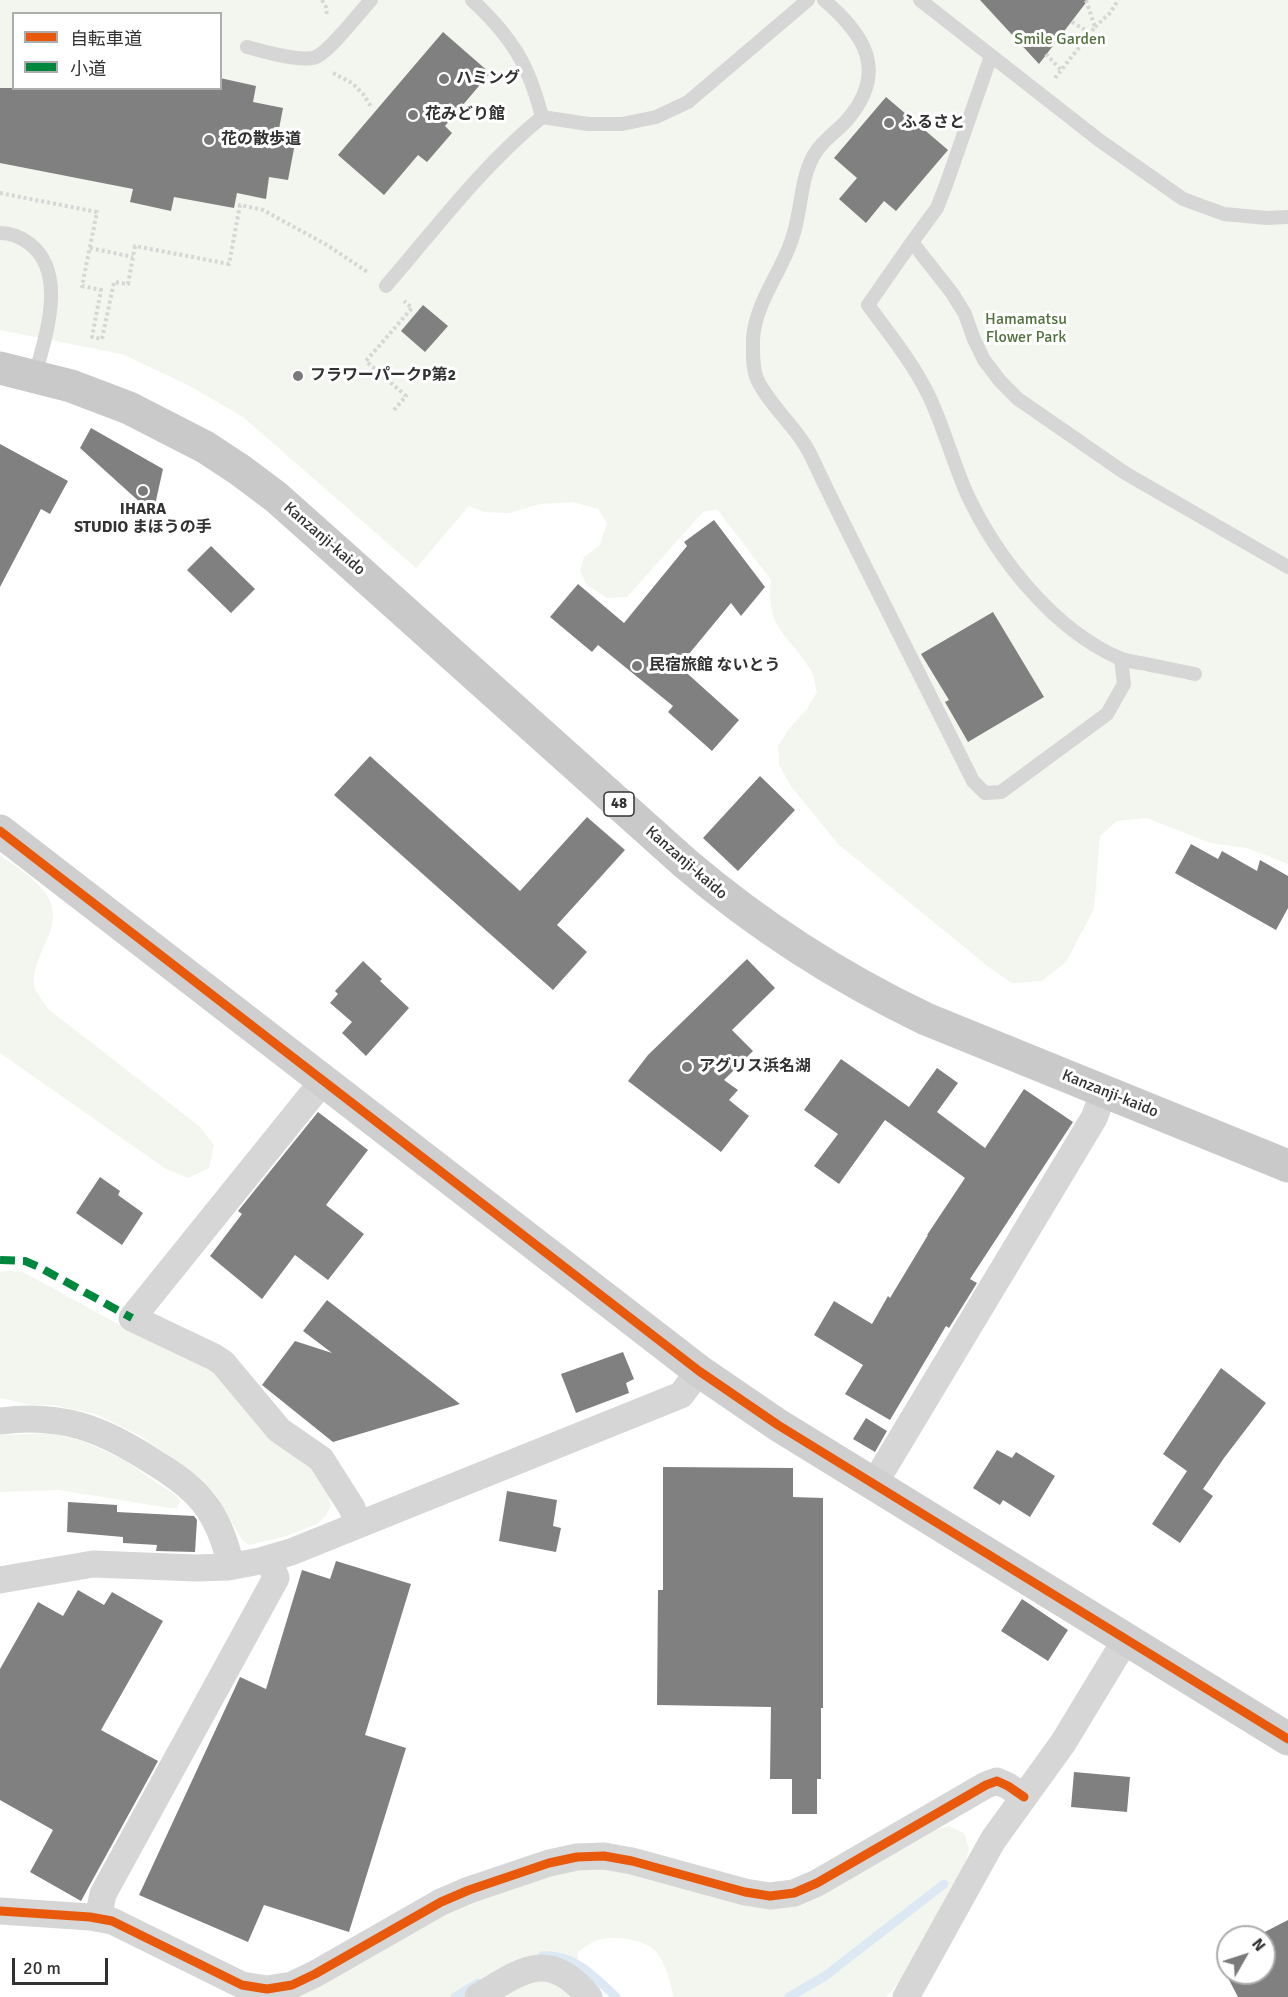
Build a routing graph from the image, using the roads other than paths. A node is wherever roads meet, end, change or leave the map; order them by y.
1 (370, 0) edge
2 (472, 0) edge
3 (808, 0) edge
4 (824, 0) edge
5 (920, 0) edge
6 (247, 47) dead end
7 (991, 56) junction
8 (542, 117) junction
9 (1288, 217) edge
10 (0, 233) edge
11 (912, 242) junction
12 (387, 286) road end
13 (0, 368) edge
14 (35, 376) junction
15 (1288, 567) edge
16 (1121, 659) junction
17 (1195, 674) dead end
18 (0, 831) edge
19 (323, 1081) junction
20 (1104, 1092) junction
21 (1288, 1166) edge
22 (699, 1371) junction
23 (0, 1421) edge
24 (874, 1484) junction
25 (358, 1525) junction
26 (269, 1559) junction
27 (231, 1566) junction
28 (0, 1580) edge
29 (1126, 1639) junction
30 (1288, 1739) edge
31 (1024, 1797) junction
32 (0, 1911) edge
33 (98, 1918) junction
34 (478, 1997) edge
35 (589, 1997) edge
36 (906, 1997) edge

1 - 6 lane
2 - 8 lane
3 - 8 lane
4 - 16 lane
5 - 7 lane
7 - 9 lane
7 - 11 lane
8 - 12 lane
10 - 14 lane
11 - 15 lane
11 - 16 lane
13 - 14 main road, Kanzanji-kaido / 48
14 - 20 main road, Kanzanji-kaido / 48
16 - 17 lane
18 - 19 street
19 - 22 street
19 - 25 street
20 - 21 main road, Kanzanji-kaido / 48
20 - 24 street
22 - 24 street
22 - 25 street
23 - 27 street
24 - 29 street
25 - 26 street
26 - 27 street
26 - 33 street
27 - 28 street
29 - 30 street
29 - 31 street
31 - 33 street
31 - 36 street
32 - 33 street
34 - 35 street

